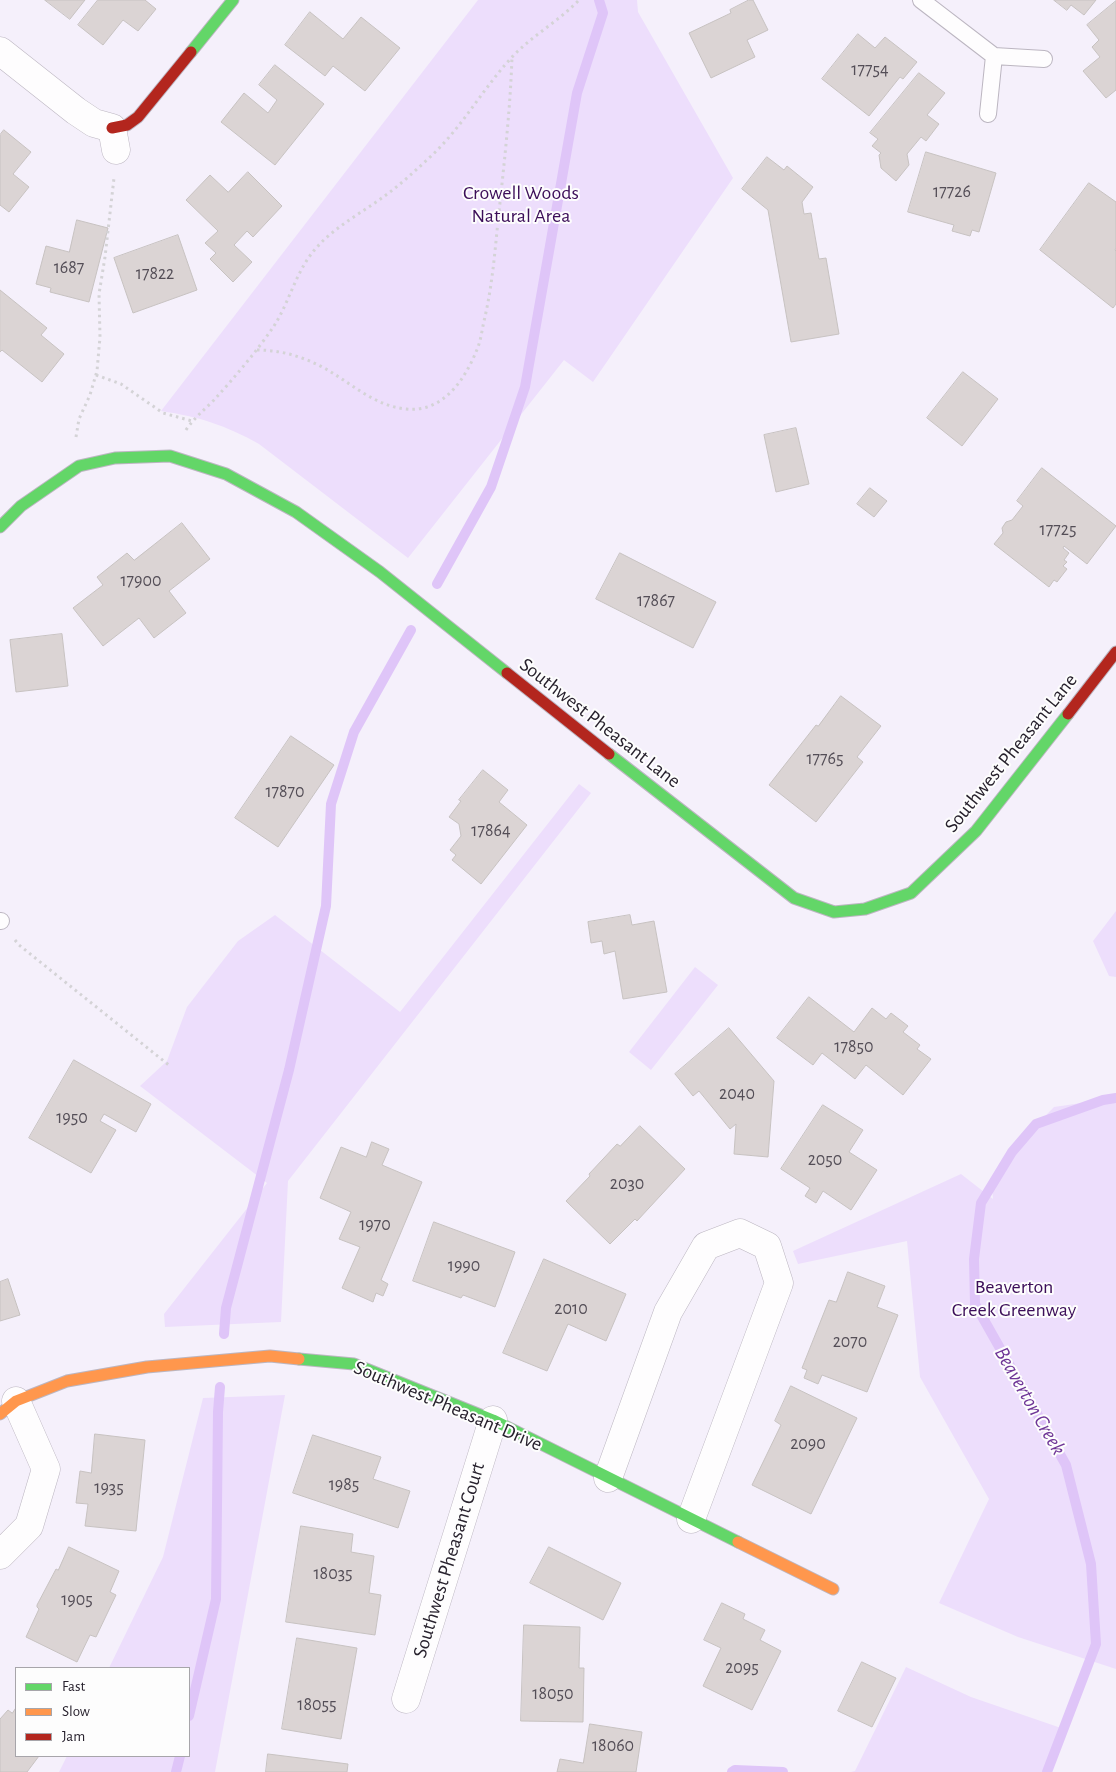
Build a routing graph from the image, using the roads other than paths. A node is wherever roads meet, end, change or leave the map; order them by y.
1 (233, 0) edge
2 (920, 0) edge
3 (0, 51) edge
4 (994, 56) junction
5 (1044, 59) dead end
6 (988, 114) dead end
7 (114, 139) joint
8 (0, 527) edge
9 (1116, 652) edge
10 (8, 1407) edge
11 (493, 1420) junction
12 (608, 1478) junction
13 (691, 1519) junction
14 (0, 1555) edge
15 (833, 1589) dead end
16 (406, 1699) dead end

1 - 7 street
2 - 4 lane
3 - 7 street
4 - 5 lane
4 - 6 lane
8 - 9 street, Southwest Pheasant Lane
10 - 11 street, Southwest Pheasant Drive
10 - 14 street, Southwest Pheasant Drive
11 - 12 street, Southwest Pheasant Drive
11 - 16 street, Southwest Pheasant Court
12 - 13 street, Southwest Pheasant Drive
12 - 13 street
13 - 15 street, Southwest Pheasant Drive

